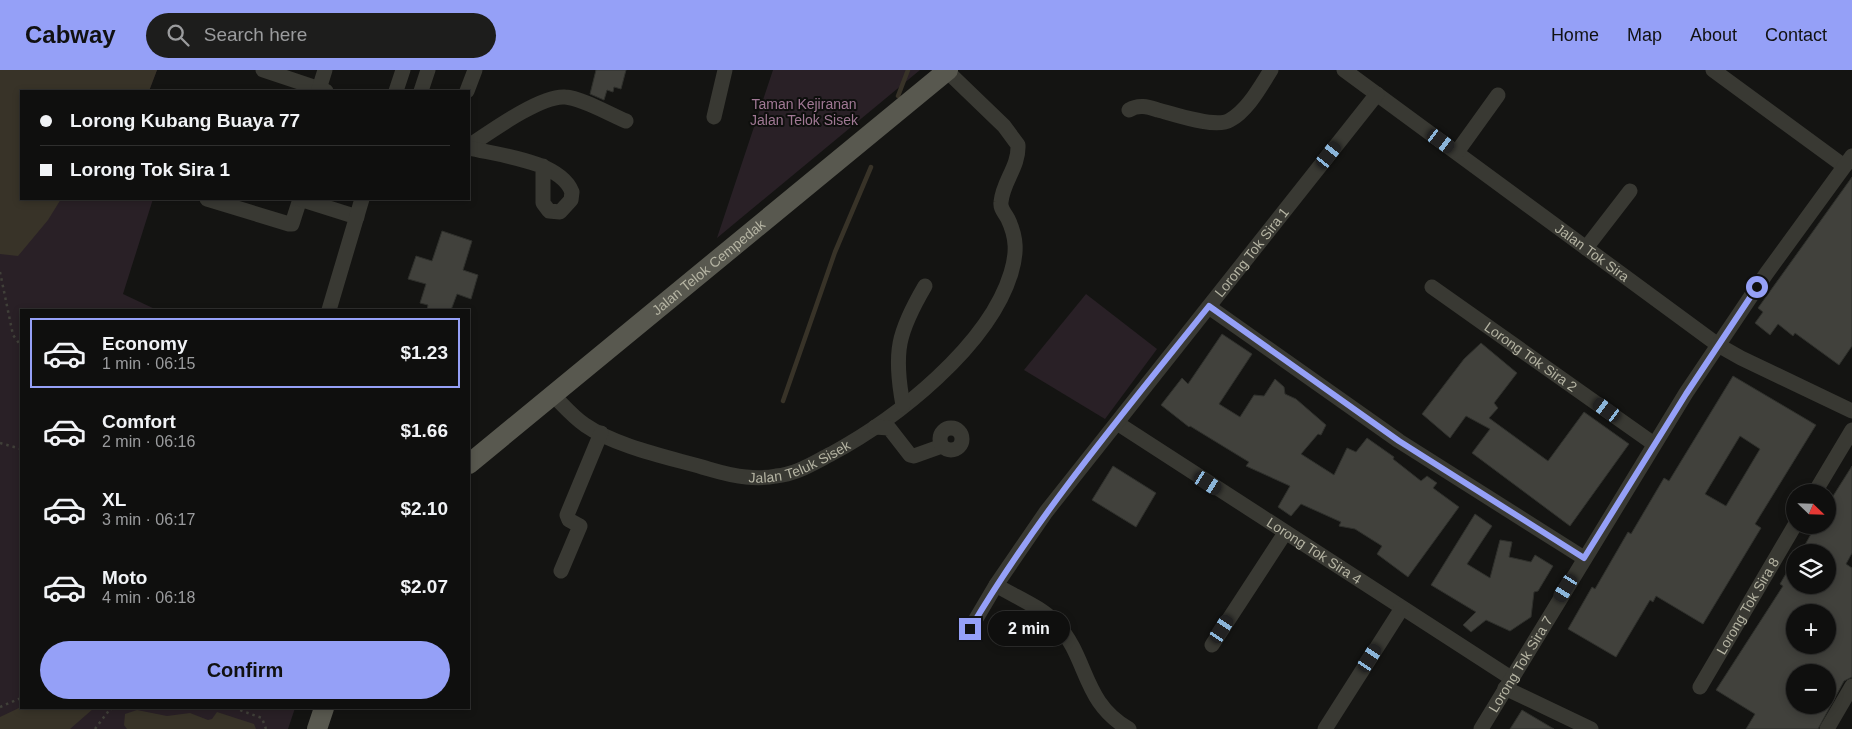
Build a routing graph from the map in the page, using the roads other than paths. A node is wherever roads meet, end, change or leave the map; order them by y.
1 (263, 70) edge
2 (325, 70) edge
3 (403, 70) edge
4 (428, 70) edge
5 (474, 70) edge
6 (725, 70) edge
7 (948, 70) edge
8 (1272, 70) edge
9 (1344, 70) edge
10 (1713, 70) edge
11 (323, 90) edge
12 (396, 90) edge
13 (421, 90) edge
14 (467, 90) edge
15 (1377, 94) junction
16 (1498, 95) dead end
17 (1129, 110) dead end
18 (714, 117) dead end
19 (626, 121) dead end
20 (470, 146) edge
21 (470, 147) edge
22 (1457, 152) junction
23 (1848, 161) edge
24 (543, 166) dead end
25 (1630, 190) dead end
26 (214, 200) edge
27 (300, 200) edge
28 (303, 200) edge
29 (362, 200) edge
30 (229, 202) edge
31 (357, 216) junction
32 (1586, 248) junction
33 (925, 286) dead end
34 (1432, 287) dead end
35 (1209, 306) junction
36 (329, 309) edge
37 (1718, 345) junction
38 (552, 394) junction
39 (904, 404) junction
40 (1850, 406) edge
41 (1117, 423) junction
42 (875, 427) junction
43 (1852, 430) edge
44 (600, 433) junction
45 (1654, 444) junction
46 (942, 446) dead end
47 (470, 462) edge
48 (1820, 484) edge
49 (1285, 533) junction
50 (1790, 534) edge
51 (1584, 558) junction
52 (562, 571) dead end
53 (996, 585) junction
54 (1402, 608) junction
55 (970, 629) dead end
56 (1212, 645) dead end
57 (1508, 683) junction
58 (1852, 686) edge
59 (1700, 687) dead end
60 (324, 709) edge
61 (317, 729) edge
62 (1129, 729) edge
63 (1325, 729) edge
64 (1481, 729) edge
65 (1591, 729) edge
66 (1827, 729) edge

1 - 11 street
2 - 11 street
3 - 12 street
4 - 13 street
5 - 14 street
6 - 18 street
7 - 38 main road, Jalan Telok Cempedak
7 - 39 street, Jalan Teluk Sisek
8 - 17 street
9 - 15 street, Jalan Tok Sira
10 - 23 street
15 - 22 street, Jalan Tok Sira
15 - 35 street, Lorong Tok Sira 1
16 - 22 street
19 - 20 street
21 - 24 street
22 - 32 street, Jalan Tok Sira
23 - 37 street, Lorong Tok Sira 7
25 - 32 street
26 - 30 street
27 - 30 street
28 - 31 street
29 - 31 street
31 - 36 street
32 - 37 street, Jalan Tok Sira
33 - 39 street
34 - 45 street, Lorong Tok Sira 2
35 - 41 street, Lorong Tok Sira 1
35 - 51 street
37 - 40 street, Jalan Tok Sira
37 - 45 street, Lorong Tok Sira 7
38 - 44 street, Jalan Teluk Sisek
38 - 47 main road, Jalan Telok Cempedak
39 - 42 street, Jalan Teluk Sisek
41 - 49 street, Lorong Tok Sira 4
41 - 53 street, Lorong Tok Sira 1
42 - 44 street, Jalan Teluk Sisek
42 - 46 street
43 - 48 street
44 - 52 street
45 - 51 street, Lorong Tok Sira 7
49 - 54 street, Lorong Tok Sira 4
49 - 56 street
50 - 59 street, Lorong Tok Sira 8
51 - 57 street, Lorong Tok Sira 7
53 - 55 street, Lorong Tok Sira 1
53 - 62 street
54 - 57 street, Lorong Tok Sira 4
54 - 63 street
57 - 64 street, Lorong Tok Sira 7
57 - 65 street, Lorong Tok Sira 4
58 - 66 street
60 - 61 main road

